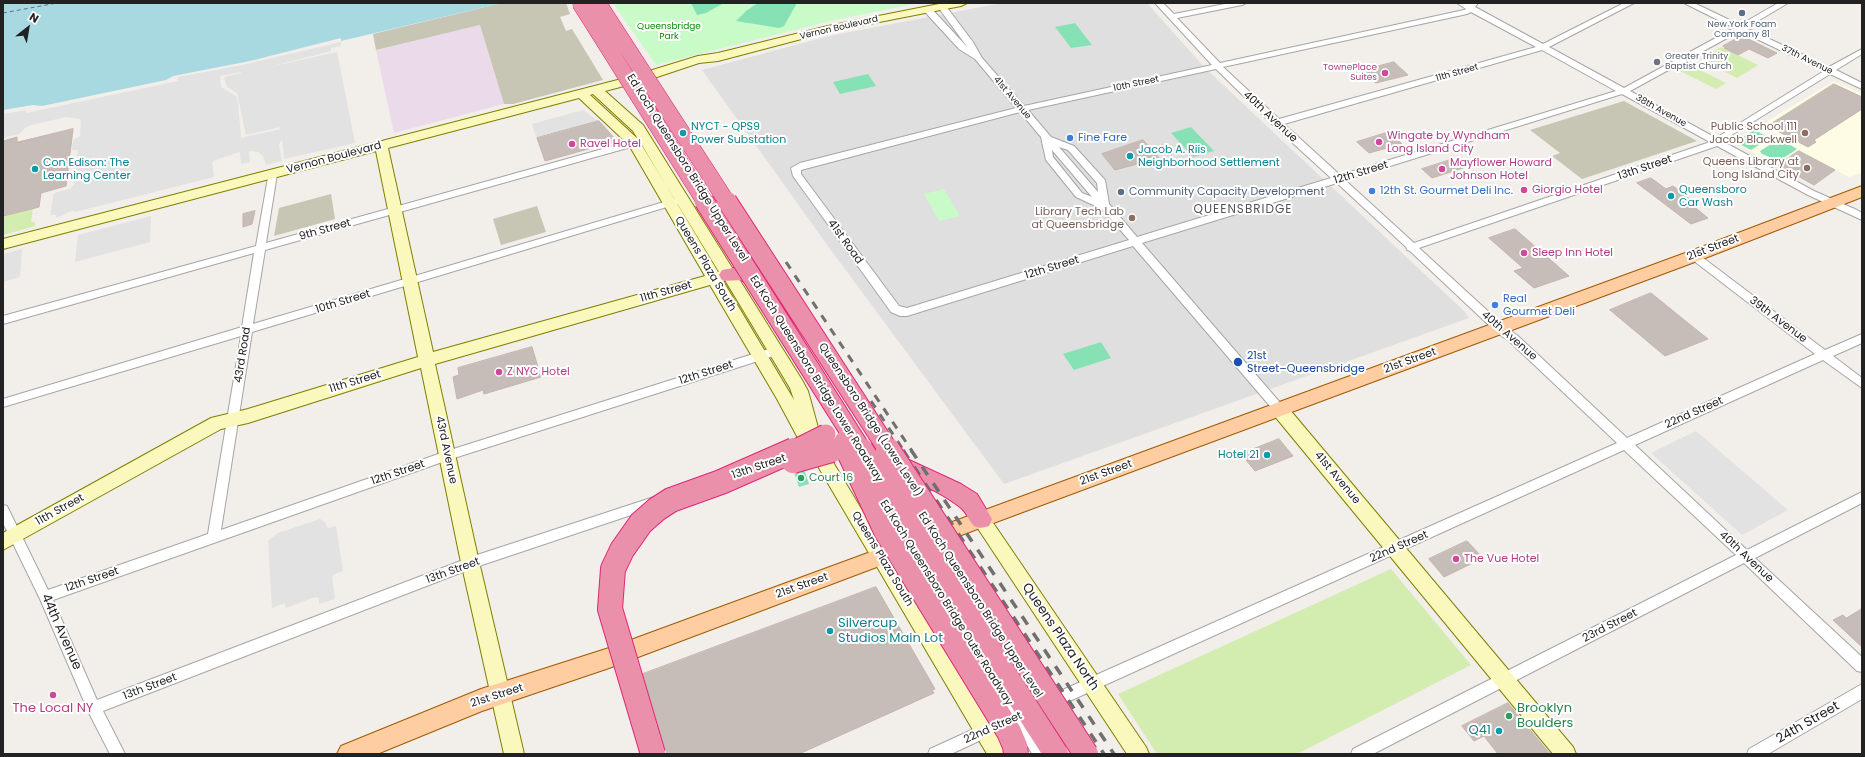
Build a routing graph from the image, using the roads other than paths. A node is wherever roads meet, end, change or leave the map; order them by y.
1 (574, 3) edge
2 (580, 3) edge
3 (584, 3) edge
4 (594, 3) edge
5 (598, 3) edge
6 (961, 3) edge
7 (1159, 3) edge
8 (1242, 3) edge
9 (1461, 3) edge
10 (1630, 3) edge
11 (1688, 3) edge
12 (1784, 3) edge
13 (1472, 5) edge
14 (942, 7) junction
15 (928, 10) junction
16 (1172, 17) junction
17 (1740, 28) junction
18 (1543, 47) junction
19 (1862, 51) edge
20 (979, 59) junction
21 (1217, 67) junction
22 (1830, 71) junction
23 (655, 82) junction
24 (1862, 86) edge
25 (596, 90) junction
26 (1623, 91) junction
27 (582, 94) junction
28 (1021, 109) junction
29 (1276, 123) junction
30 (1045, 138) junction
31 (640, 142) junction
32 (1717, 142) junction
33 (381, 146) junction
34 (796, 168) joint
35 (272, 174) junction
36 (1338, 180) junction
37 (1862, 191) edge
38 (676, 201) junction
39 (1832, 202) junction
40 (1104, 206) junction
41 (394, 211) junction
42 (1862, 218) edge
43 (1136, 242) junction
44 (3, 244) edge
45 (260, 248) junction
46 (1410, 248) junction
47 (1694, 256) junction
48 (721, 277) junction
49 (410, 282) junction
50 (900, 312) joint
51 (3, 320) edge
52 (1499, 328) junction
53 (247, 330) junction
54 (1862, 338) edge
55 (776, 351) junction
56 (1824, 355) junction
57 (760, 356) junction
58 (427, 360) junction
59 (834, 378) junction
60 (1862, 384) edge
61 (3, 403) edge
62 (1279, 409) junction
63 (233, 419) junction
64 (825, 443) junction
65 (1625, 444) junction
66 (447, 456) junction
67 (1862, 497) edge
68 (3, 510) edge
69 (980, 519) junction
70 (214, 537) junction
71 (9, 538) edge
72 (1396, 548) junction
73 (880, 557) junction
74 (1745, 557) junction
75 (471, 563) junction
76 (45, 597) junction
77 (631, 650) junction
78 (1862, 666) edge
79 (1504, 680) junction
80 (1092, 684) junction
81 (1862, 691) edge
82 (501, 694) junction
83 (94, 708) junction
84 (986, 731) junction
85 (118, 754) edge
86 (349, 754) edge
87 (514, 754) edge
88 (653, 754) edge
89 (663, 754) edge
90 (935, 754) edge
91 (999, 754) edge
92 (1016, 754) edge
93 (1040, 754) edge
94 (1055, 754) edge
95 (1067, 754) edge
96 (1086, 754) edge
97 (1139, 754) edge
98 (1358, 754) edge
99 (1566, 754) edge
100 (1754, 754) edge

1 - 93 street, Ed Koch Queensboro Bridge Outer Roadway, bridge
2 - 94 highway, Ed Koch Queensboro Bridge Lower Roadway, bridge
3 - 92 highway, Ed Koch Queensboro Bridge Upper Level, bridge
4 - 23 highway, Ed Koch Queensboro Bridge Upper Level
5 - 23 highway, bridge
6 - 14 main road, Vernon Boulevard
7 - 16 street, 40th Avenue
8 - 16 street
9 - 13 street, 38th Avenue
10 - 18 street, 11th Street
11 - 17 street, 37th Avenue
12 - 17 street, 12th Street
13 - 18 street, 38th Avenue
13 - 21 street, 10th Street
14 - 15 main road, Vernon Boulevard
14 - 20 street, 41st Avenue
15 - 20 street, 41st Avenue
15 - 23 main road, Vernon Boulevard
16 - 21 street, 40th Avenue
17 - 22 street, 37th Avenue
17 - 26 street, 12th Street
18 - 26 street, 38th Avenue
18 - 29 street, 11th Street
19 - 22 street, 13th Street
20 - 28 street, 41st Avenue
21 - 28 street, 10th Street
21 - 29 street, 40th Avenue
22 - 24 street, 37th Avenue
22 - 32 street, 13th Street
23 - 25 main road, Vernon Boulevard
23 - 59 highway
23 - 96 highway, Queensboro Bridge (Lower Level), bridge
25 - 27 main road, Vernon Boulevard
25 - 31 main road, Queens Plaza South
26 - 32 street, 38th Avenue
26 - 36 street, 12th Street
27 - 31 main road, Queens Plaza South
27 - 33 main road, Vernon Boulevard
28 - 30 street, 41st Avenue
28 - 34 street, 10th Street
29 - 36 street, 40th Avenue
30 - 40 street, 41st Avenue
30 - 40 street, 41st Avenue
31 - 38 main road, Queens Plaza South
31 - 41 street, 9th Street
32 - 39 street, 38th Avenue
32 - 46 street, 13th Street
33 - 35 main road, Vernon Boulevard
33 - 41 main road, 43rd Avenue
34 - 50 street, 41st Road
35 - 44 main road, Vernon Boulevard
35 - 45 street, 43rd Road
36 - 43 street, 12th Street
36 - 46 street, 40th Avenue
37 - 39 main road, 21st Street
38 - 48 main road, Queens Plaza South
38 - 49 street, 10th Street
39 - 42 street, 38th Avenue
39 - 47 main road, 21st Street
40 - 43 street, 41st Avenue
41 - 45 street, 9th Street
41 - 49 main road, 43rd Avenue
43 - 50 street, 12th Street
43 - 62 street, 41st Avenue
45 - 51 street, 9th Street
45 - 53 street, 43rd Road
46 - 52 street, 40th Avenue
47 - 52 main road, 21st Street
47 - 56 street, 39th Avenue
48 - 55 main road, Queens Plaza South
48 - 57 main road, Queens Plaza South
48 - 58 main road, 11th Street
48 - 64 highway
49 - 53 street, 10th Street
49 - 58 main road, 43rd Avenue
52 - 62 main road, 21st Street
52 - 65 street, 40th Avenue
53 - 61 street, 10th Street
53 - 63 street, 43rd Road
54 - 56 street, 22nd Street
55 - 57 street, 12th Street
55 - 64 main road, Queens Plaza South
56 - 60 street, 39th Avenue
56 - 65 street, 22nd Street
57 - 64 main road, Queens Plaza South
57 - 66 street, 12th Street
58 - 63 main road, 11th Street
58 - 66 main road, 43rd Avenue
59 - 94 highway, bridge
59 - 95 highway, Ed Koch Queensboro Bridge Upper Level
62 - 69 main road, 21st Street
62 - 72 main road, 41st Avenue
63 - 70 street, 43rd Road
63 - 71 main road, 11th Street
64 - 69 highway
64 - 73 main road, Queens Plaza South
64 - 75 street, 13th Street
64 - 88 highway, bridge
65 - 72 street, 22nd Street
65 - 74 street, 40th Avenue
66 - 70 street, 12th Street
66 - 75 main road, 43rd Avenue
67 - 74 street, 23rd Street
68 - 71 street, 44th Avenue
69 - 73 main road, 21st Street
69 - 80 main road, Queens Plaza North
70 - 76 street, 12th Street
71 - 76 street, 44th Avenue
72 - 79 main road, 41st Avenue
72 - 80 street, 22nd Street
73 - 77 main road, 21st Street
73 - 84 main road, Queens Plaza South
74 - 78 street, 40th Avenue
74 - 79 street, 23rd Street
75 - 82 main road, 43rd Avenue
75 - 83 street, 13th Street
76 - 83 street, 44th Avenue
77 - 82 main road, 21st Street
77 - 89 highway
79 - 98 street, 23rd Street
79 - 99 main road, 41st Avenue
80 - 84 street, 22nd Street
80 - 97 main road, Queens Plaza North
81 - 100 street, 24th Street
82 - 86 main road, 21st Street
82 - 87 main road, 43rd Avenue
83 - 85 street, 44th Avenue
84 - 90 street, 22nd Street
84 - 91 main road, Queens Plaza South

